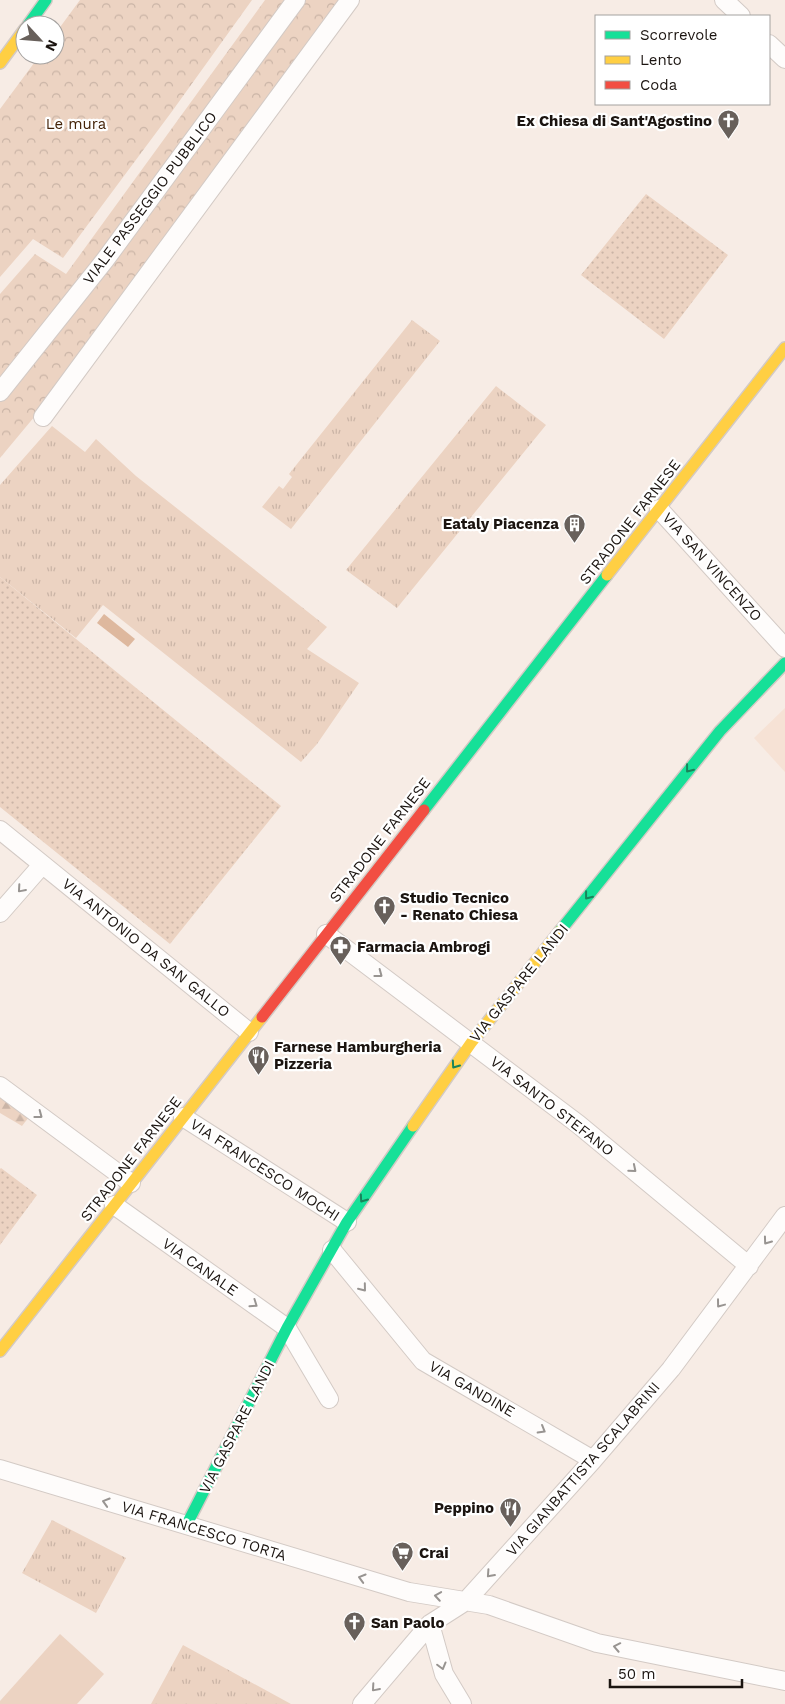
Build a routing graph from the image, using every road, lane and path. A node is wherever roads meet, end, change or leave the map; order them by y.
1 (46, 0) edge
2 (296, 0) edge
3 (350, 0) edge
4 (724, 0) edge
5 (35, 15) edge
6 (740, 15) edge
7 (15, 43) edge
8 (770, 45) edge
9 (785, 60) edge
10 (0, 63) edge
11 (785, 348) edge
12 (0, 392) edge
13 (42, 416) dead end
14 (659, 509) junction
15 (785, 648) edge
16 (785, 663) edge
17 (0, 830) edge
18 (42, 865) junction
19 (0, 913) edge
20 (326, 934) junction
21 (249, 1032) junction
22 (470, 1043) junction
23 (0, 1086) edge
24 (183, 1117) junction
25 (131, 1183) junction
26 (114, 1205) junction
27 (785, 1216) edge
28 (347, 1222) junction
29 (332, 1250) junction
30 (749, 1266) junction
31 (287, 1328) junction
32 (0, 1351) edge
33 (328, 1399) dead end
34 (593, 1460) junction
35 (0, 1469) edge
36 (186, 1526) junction
37 (466, 1601) junction
38 (430, 1624) junction
39 (785, 1681) edge
40 (362, 1704) edge
41 (462, 1704) edge

1 - 5 street
2 - 12 street, VIALE PASSEGGIO PUBBLICO
3 - 13 street
4 - 6 street
7 - 10 street
8 - 9 street
11 - 14 street, STRADONE FARNESE
14 - 15 street, VIA SAN VINCENZO
14 - 20 street, STRADONE FARNESE
16 -> 22 street, VIA GASPARE LANDI
17 - 18 street, VIA ANTONIO DA SAN GALLO
18 -> 19 street
18 - 21 street, VIA ANTONIO DA SAN GALLO
20 - 21 street, STRADONE FARNESE
20 -> 22 street, VIA SANTO STEFANO
21 - 24 street, STRADONE FARNESE
22 -> 28 street, VIA GASPARE LANDI
22 -> 30 street, VIA SANTO STEFANO
23 -> 25 street
24 - 25 street, STRADONE FARNESE
24 - 28 street, VIA FRANCESCO MOCHI
25 - 26 street, STRADONE FARNESE
26 -> 31 street, VIA CANALE
26 - 32 street, STRADONE FARNESE
27 -> 30 street, VIA GIANBATTISTA SCALABRINI
28 - 29 street, VIA GASPARE LANDI
29 - 31 street, VIA GASPARE LANDI
29 -> 34 street, VIA GANDINE
30 -> 34 street, VIA GIANBATTISTA SCALABRINI
31 - 33 street
31 - 36 street, VIA GASPARE LANDI
34 -> 37 street, VIA GIANBATTISTA SCALABRINI
36 -> 35 street, VIA FRANCESCO TORTA
37 -> 36 street, VIA FRANCESCO TORTA
37 - 38 street, VIA GIANBATTISTA SCALABRINI
39 -> 37 street, VIA FRANCESCO TORTA
38 -> 40 street, VIA GIANBATTISTA SCALABRINI
38 -> 41 street

